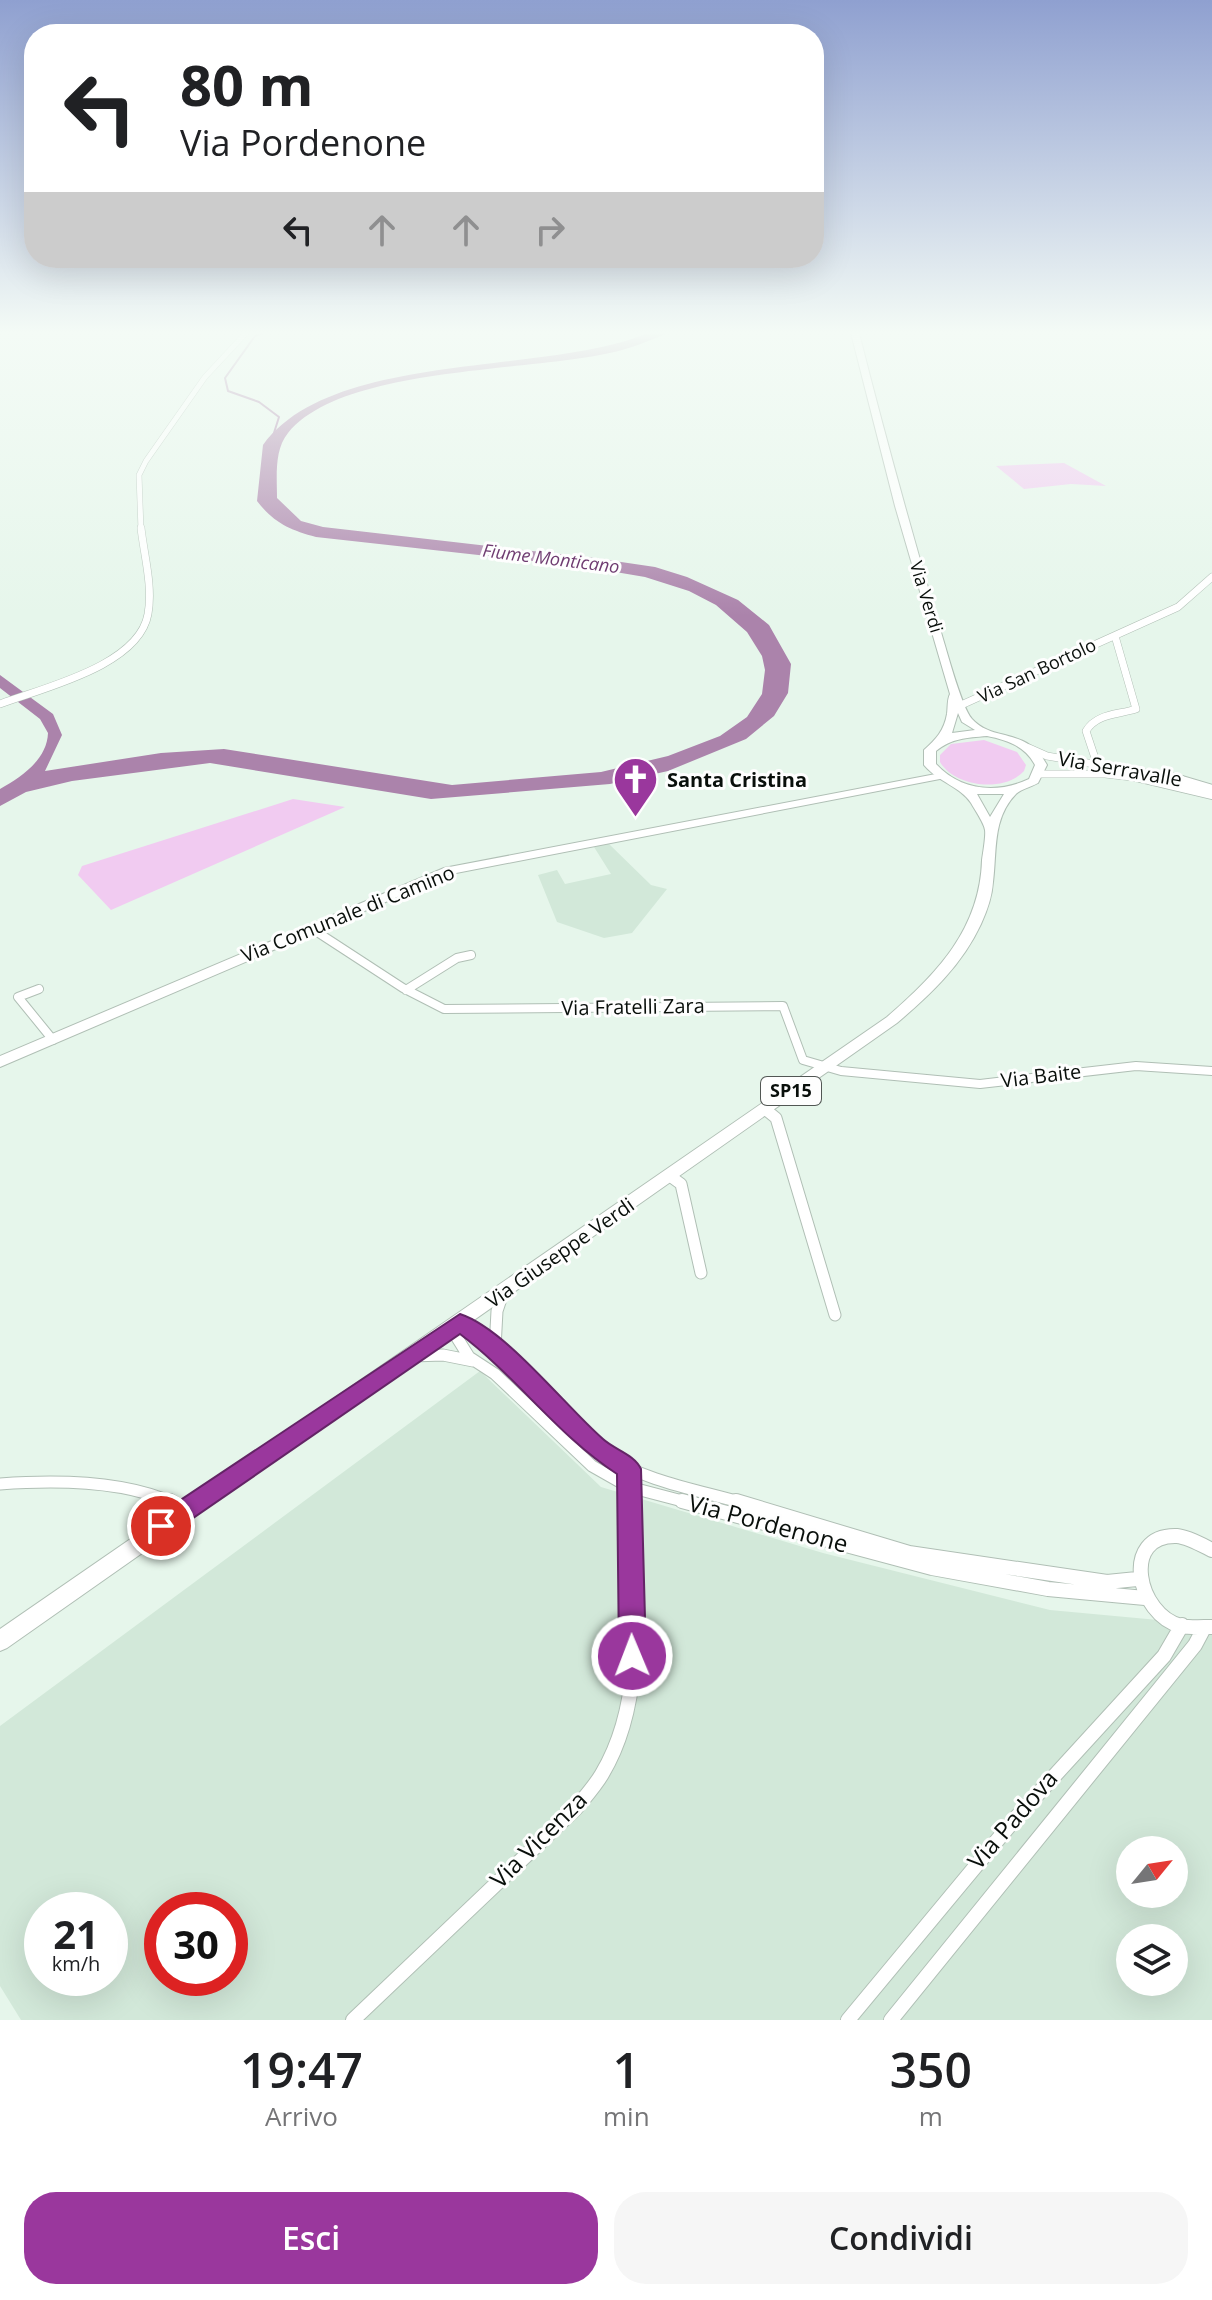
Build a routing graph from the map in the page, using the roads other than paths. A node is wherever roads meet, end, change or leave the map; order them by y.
1 (168, 427) edge
2 (879, 427) edge
3 (1212, 577) edge
4 (1115, 636) junction
5 (953, 688) junction
6 (0, 704) edge
7 (959, 706) junction
8 (987, 733) junction
9 (944, 739) junction
10 (1029, 748) junction
11 (1097, 764) junction
12 (930, 765) junction
13 (1039, 774) junction
14 (941, 776) junction
15 (900, 781) junction
16 (957, 785) junction
17 (1212, 789) edge
18 (1013, 790) junction
19 (1212, 795) edge
20 (989, 827) junction
21 (311, 928) junction
22 (471, 955) dead end
23 (39, 989) dead end
24 (406, 990) junction
25 (53, 1040) junction
26 (0, 1062) edge
27 (823, 1069) junction
28 (1212, 1071) edge
29 (765, 1109) junction
30 (670, 1176) junction
31 (701, 1273) dead end
32 (503, 1293) junction
33 (835, 1315) dead end
34 (456, 1325) junction
35 (495, 1348) junction
36 (410, 1356) junction
37 (476, 1362) junction
38 (629, 1469) junction
39 (0, 1484) edge
40 (629, 1487) junction
41 (184, 1510) junction
42 (1209, 1545) edge
43 (1137, 1579) junction
44 (1145, 1598) junction
45 (1182, 1625) junction
46 (1208, 1628) edge
47 (0, 1641) edge
48 (353, 2020) edge
49 (848, 2020) edge
50 (891, 2020) edge

1 - 6 street
2 - 5 main road, Via Verdi
3 - 4 street, Via San Bortolo
4 - 7 street, Via San Bortolo
4 - 11 street, Via San Bortolo
5 - 7 main road, Via Verdi
5 - 9 main road
7 - 8 main road
8 - 9 main road
8 - 10 main road
9 - 12 main road
10 - 11 street, Via Serravalle
10 - 13 main road
11 - 17 street, Via Serravalle
12 - 14 main road
12 - 15 main road, Via Comunale di Camino
13 - 18 main road
13 - 19 street, Via Serravalle
14 - 15 main road, Via Comunale di Camino
14 - 16 main road
15 - 21 main road, Via Comunale di Camino
16 - 18 main road
16 - 20 main road
18 - 20 main road
20 - 27 main road, Via Giuseppe Verdi / SP15
21 - 24 street, Via Fratelli Zara
21 - 25 main road, Via Comunale di Camino
22 - 24 street
23 - 25 street
24 - 27 street, Via Fratelli Zara
25 - 26 main road, Via Comunale di Camino
27 - 28 street, Via Baite
27 - 29 main road, Via Giuseppe Verdi / SP15
29 - 30 main road, Via Giuseppe Verdi / SP15
29 - 33 street
30 - 31 street
30 - 32 main road, Via Giuseppe Verdi / SP15
32 - 34 main road, Via Giuseppe Verdi / SP15
32 - 35 street
34 - 35 street, Via Pordenone
34 - 36 main road, Via Giuseppe Verdi / SP15
34 - 37 street, Via Pordenone
35 - 38 street, Via Pordenone
36 - 37 street
36 - 41 main road, Via Giuseppe Verdi / SP15
37 - 40 street, Via Pordenone
38 - 40 street, Via Vicenza
38 - 43 street, Via Pordenone
39 - 41 street
40 - 44 street, Via Pordenone
40 - 48 street, Via Vicenza
41 - 47 main road, Via Giuseppe Verdi / SP15
42 - 43 street
43 - 44 street
44 - 45 street
45 - 46 street
45 - 49 street, Via Padova
46 - 50 street, Via Padova

